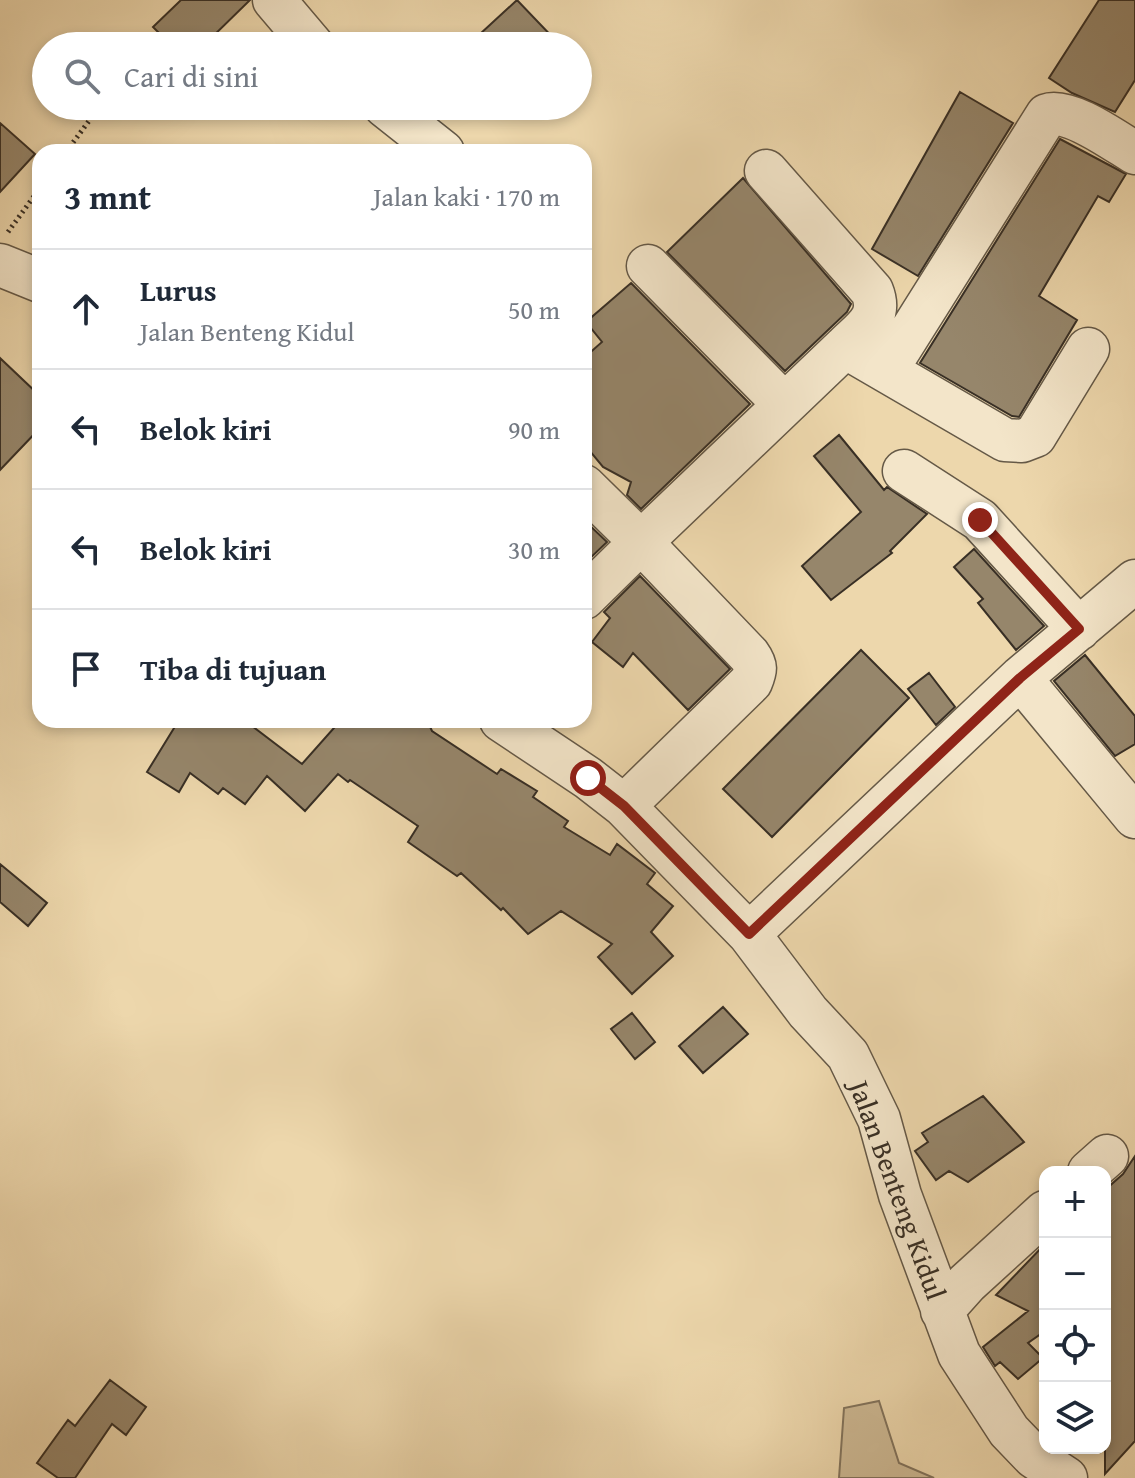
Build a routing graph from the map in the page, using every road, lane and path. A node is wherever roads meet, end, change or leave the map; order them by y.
1 (274, 0) edge
2 (301, 32) edge
3 (90, 120) edge
4 (403, 120) edge
5 (1131, 142) edge
6 (72, 144) edge
7 (433, 144) edge
8 (766, 171) dead end
9 (32, 199) edge
10 (0, 242) edge
11 (0, 265) edge
12 (648, 266) dead end
13 (32, 278) edge
14 (845, 347) junction
15 (1088, 349) dead end
16 (886, 371) junction
17 (784, 404) junction
18 (904, 471) dead end
19 (592, 494) edge
20 (641, 542) junction
21 (1135, 581) edge
22 (592, 590) edge
23 (1079, 629) junction
24 (1020, 678) junction
25 (513, 728) edge
26 (624, 806) junction
27 (1135, 817) edge
28 (749, 934) junction
29 (1039, 1217) edge
30 (942, 1311) junction
31 (1066, 1478) edge

1 - 2 street
3 - 6 path
4 - 7 street
5 - 16 street
8 - 14 street
9 - 10 path
11 - 13 street
12 - 17 street
14 - 16 street
14 - 17 street
15 - 16 street
17 - 20 street
18 - 23 street
19 - 20 street
20 - 22 street
20 - 26 street
21 - 23 street
23 - 24 street
24 - 27 street
24 - 28 street
25 - 26 street, Jalan Benteng Kidul
26 - 28 street, Jalan Benteng Kidul
28 - 30 street, Jalan Benteng Kidul
29 - 30 street
30 - 31 street, Jalan Benteng Kidul

